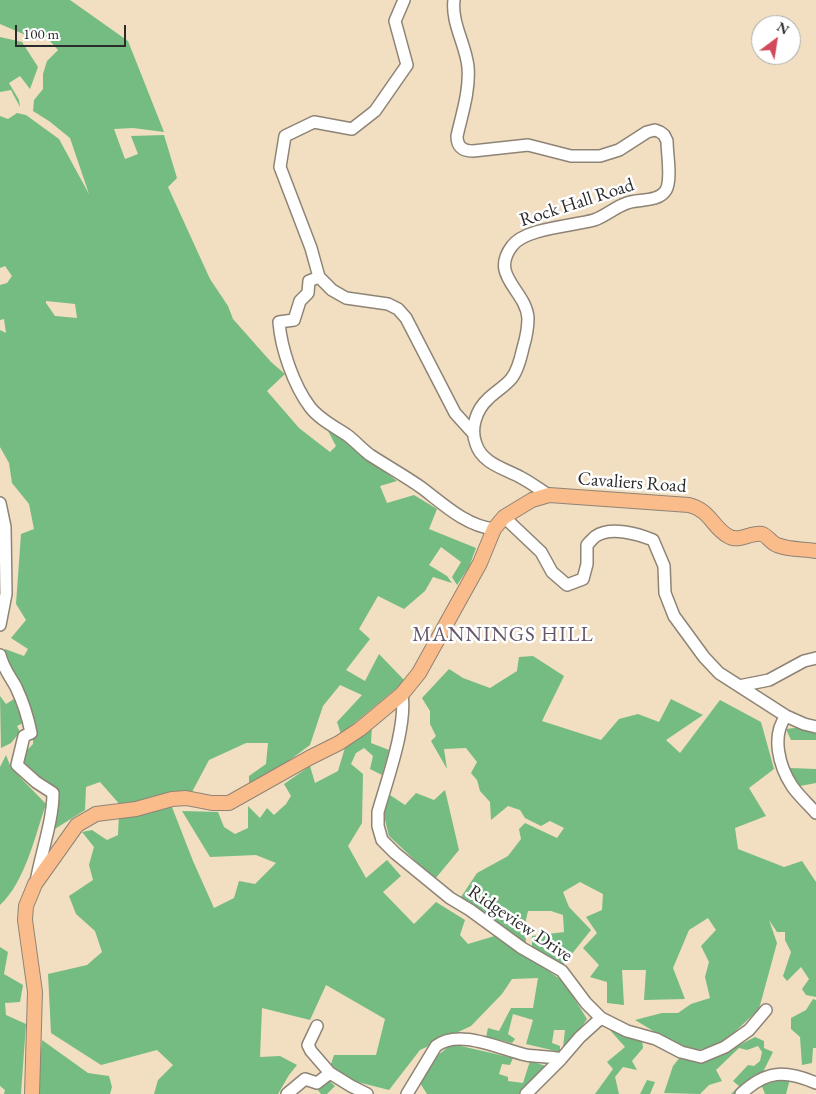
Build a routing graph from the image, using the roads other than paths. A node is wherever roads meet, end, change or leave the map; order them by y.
1 (404, 0) edge
2 (454, 0) edge
3 (319, 278) junction
4 (473, 433) junction
5 (549, 495) junction
6 (0, 503) edge
7 (504, 517) junction
8 (494, 529) junction
9 (816, 551) edge
10 (0, 625) edge
11 (0, 655) edge
12 (816, 658) edge
13 (739, 686) junction
14 (402, 694) junction
15 (786, 716) junction
16 (816, 727) edge
17 (816, 813) edge
18 (35, 884) junction
19 (766, 1010) dead end
20 (601, 1018) junction
21 (317, 1026) dead end
22 (561, 1059) junction
23 (330, 1073) junction
24 (816, 1083) edge
25 (528, 1093) edge
26 (32, 1094) edge
27 (287, 1094) edge
28 (367, 1094) edge
29 (407, 1094) edge
30 (741, 1094) edge

1 - 3 street
2 - 4 street, Rock Hall Road
3 - 4 street
3 - 8 street
4 - 5 street
5 - 7 main road
5 - 9 main road, Cavaliers Road
6 - 10 street
7 - 8 main road
7 - 13 street
8 - 14 main road
11 - 18 street
12 - 13 street
13 - 15 street
14 - 18 main road
14 - 20 street, Ridgeview Drive
15 - 16 street
15 - 17 street
18 - 26 main road
19 - 20 street, Ridgeview Drive
20 - 22 street
21 - 23 street
22 - 25 street
22 - 29 street
23 - 27 street
23 - 28 street
24 - 30 street

